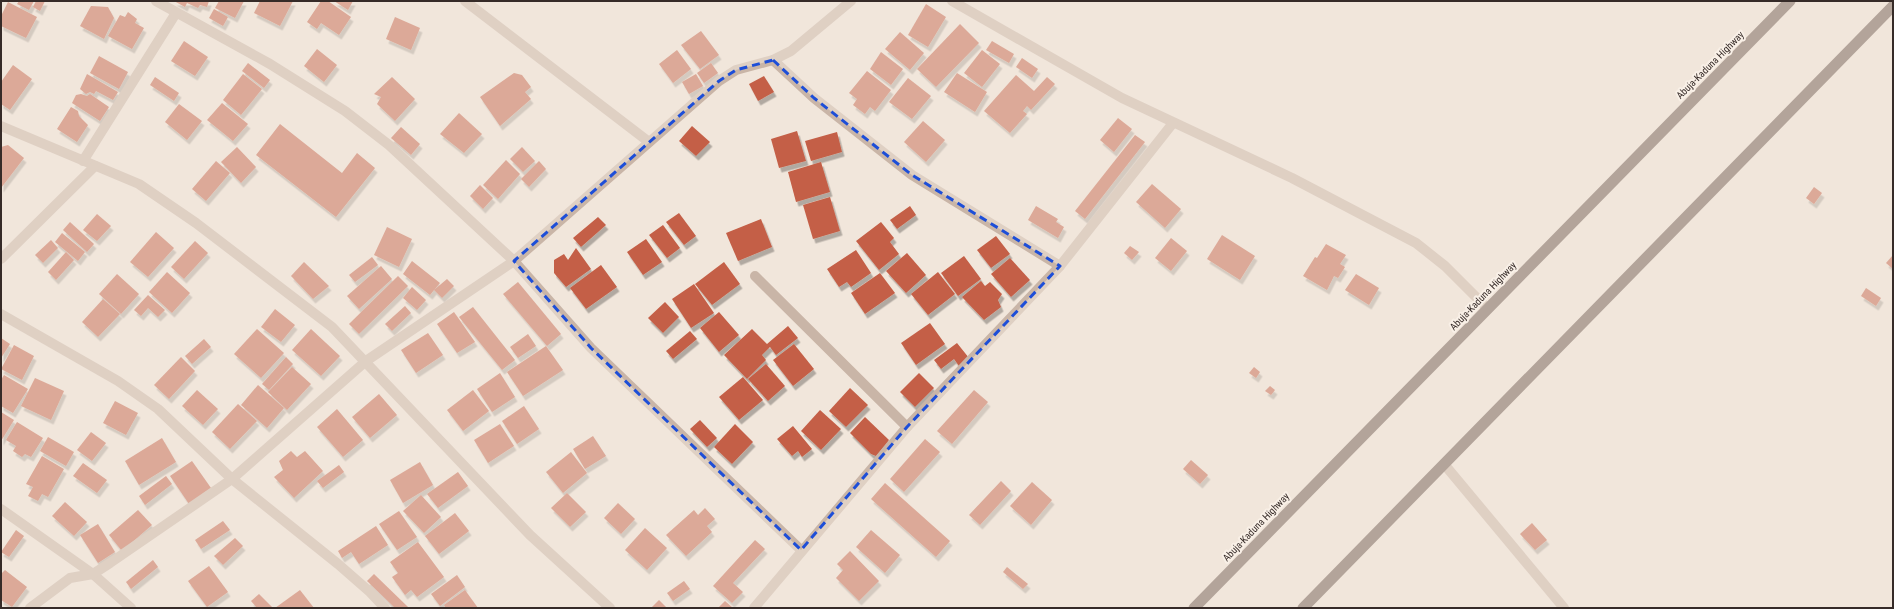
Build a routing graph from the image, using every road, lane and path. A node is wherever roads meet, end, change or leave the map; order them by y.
1 (156, 1) edge
2 (465, 1) edge
3 (851, 1) edge
4 (952, 1) edge
5 (1790, 1) edge
6 (1893, 6) edge
7 (176, 13) junction
8 (773, 60) junction
9 (1174, 123) junction
10 (1, 126) edge
11 (649, 142) junction
12 (83, 161) junction
13 (95, 166) junction
14 (1, 259) edge
15 (514, 261) junction
16 (1060, 266) junction
17 (755, 276) dead end
18 (1487, 308) junction
19 (1, 314) edge
20 (366, 361) junction
21 (907, 427) junction
22 (1444, 464) junction
23 (232, 479) junction
24 (1, 509) edge
25 (801, 550) junction
26 (93, 574) junction
27 (30, 608) edge
28 (131, 608) edge
29 (385, 608) edge
30 (610, 608) edge
31 (754, 608) edge
32 (1194, 608) edge
33 (1303, 608) edge
34 (1564, 608) edge

1 - 7 street
2 - 11 street
3 - 8 street
4 - 9 street
5 - 18 highway, Abuja-Kaduna Highway
6 - 22 highway
7 - 12 street
7 - 15 street
8 - 11 street
8 - 16 street
9 - 16 street
9 - 18 street
10 - 12 street
11 - 15 street
12 - 13 street
13 - 14 street
13 - 20 street
15 - 20 street
15 - 25 street
16 - 21 street
17 - 21 street
18 - 32 highway, Abuja-Kaduna Highway
19 - 23 street
20 - 23 street
20 - 30 street
21 - 25 street
22 - 33 highway
22 - 34 street
23 - 26 street
23 - 29 street
24 - 26 street
25 - 31 street
26 - 27 street
26 - 28 street

